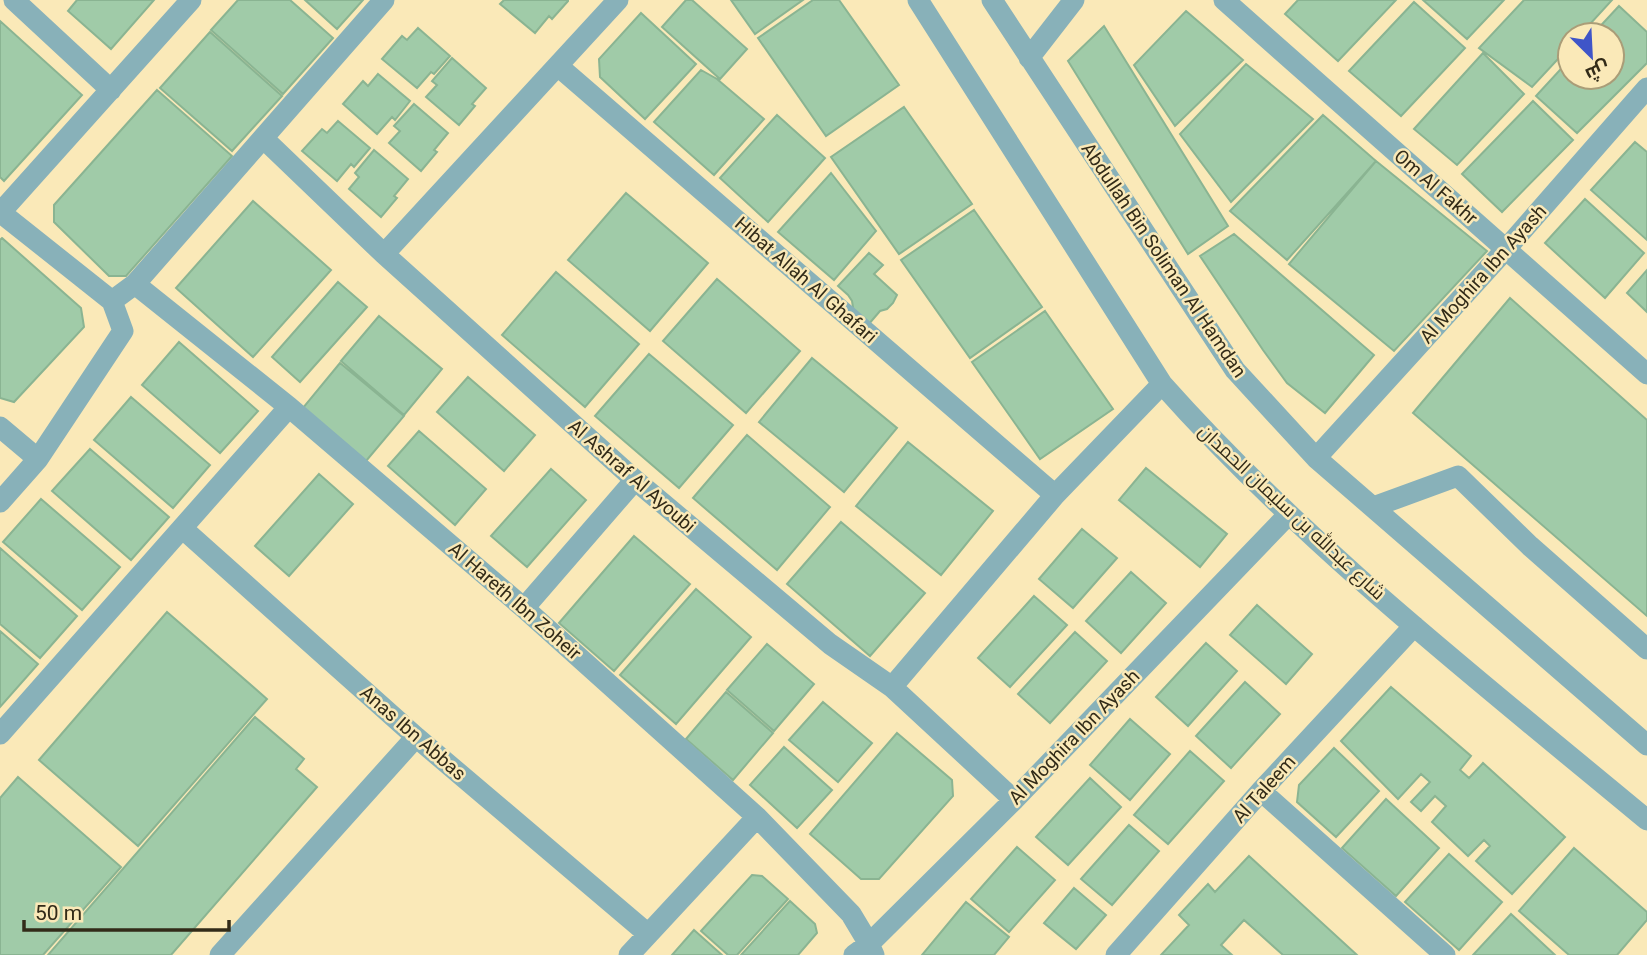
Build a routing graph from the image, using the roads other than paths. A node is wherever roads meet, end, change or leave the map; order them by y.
1 (14, 0) edge
2 (191, 0) edge
3 (384, 0) edge
4 (618, 0) edge
5 (918, 0) edge
6 (992, 0) edge
7 (1074, 0) edge
8 (1224, 0) edge
9 (1029, 58) junction
10 (558, 66) junction
11 (1647, 88) edge
12 (111, 90) junction
13 (263, 138) junction
14 (0, 212) edge
15 (1506, 249) junction
16 (384, 254) junction
17 (135, 284) junction
18 (112, 301) junction
19 (1647, 374) edge
20 (1162, 384) junction
21 (289, 407) junction
22 (0, 426) edge
23 (1316, 458) junction
24 (38, 459) junction
25 (635, 480) junction
26 (1055, 495) junction
27 (0, 502) edge
28 (1373, 508) junction
29 (1288, 514) junction
30 (182, 528) junction
31 (524, 608) junction
32 (1414, 626) junction
33 (1647, 649) edge
34 (892, 687) junction
35 (0, 734) edge
36 (416, 737) junction
37 (1647, 745) edge
38 (1261, 791) junction
39 (1014, 800) junction
40 (757, 817) junction
41 (1647, 820) edge
42 (648, 934) junction
43 (866, 951) edge
44 (220, 955) edge
45 (629, 955) edge
46 (1116, 955) edge
47 (1445, 955) edge

1 - 12 street
2 - 12 street
3 - 13 street
4 - 10 street
5 - 20 street, شارع عبدالله بن سليمان الحمدان
6 - 9 street, Abdullah Bin Soliman Al Hamdan
7 - 9 street
8 - 15 street, Om Al Fakhr
9 - 23 street, Abdullah Bin Soliman Al Hamdan
10 - 16 street
10 - 26 street, Hibat Allah Al Ghafari
11 - 15 street, Al Moghira Ibn Ayash
12 - 14 street
13 - 16 street, Al Ashraf Al Ayoubi
13 - 17 street
14 - 18 street
15 - 19 street, Om Al Fakhr
15 - 23 street, Al Moghira Ibn Ayash
16 - 25 street, Al Ashraf Al Ayoubi
17 - 18 street
17 - 21 street, Al Hareth Ibn Zoheir
18 - 24 street
20 - 26 street
20 - 29 street, شارع عبدالله بن سليمان الحمدان
21 - 30 street
21 - 31 street, Al Hareth Ibn Zoheir
22 - 24 street
23 - 28 street, Abdullah Bin Soliman Al Hamdan
24 - 27 street
25 - 31 street
25 - 34 street, Al Ashraf Al Ayoubi
26 - 34 street
28 - 33 street
28 - 37 street, Abdullah Bin Soliman Al Hamdan
29 - 32 street, شارع عبدالله بن سليمان الحمدان
29 - 39 street, Al Moghira Ibn Ayash
30 - 35 street
30 - 36 street, Anas Ibn Abbas
31 - 40 street, Al Hareth Ibn Zoheir
32 - 38 street, Al Taleem
32 - 41 street, شارع عبدالله بن سليمان الحمدان
34 - 39 street, Al Ashraf Al Ayoubi
36 - 42 street, Anas Ibn Abbas
36 - 44 street
38 - 46 street, Al Taleem
38 - 47 street
39 - 43 street, Al Moghira Ibn Ayash
40 - 42 street
40 - 43 street, Al Hareth Ibn Zoheir
42 - 45 street

